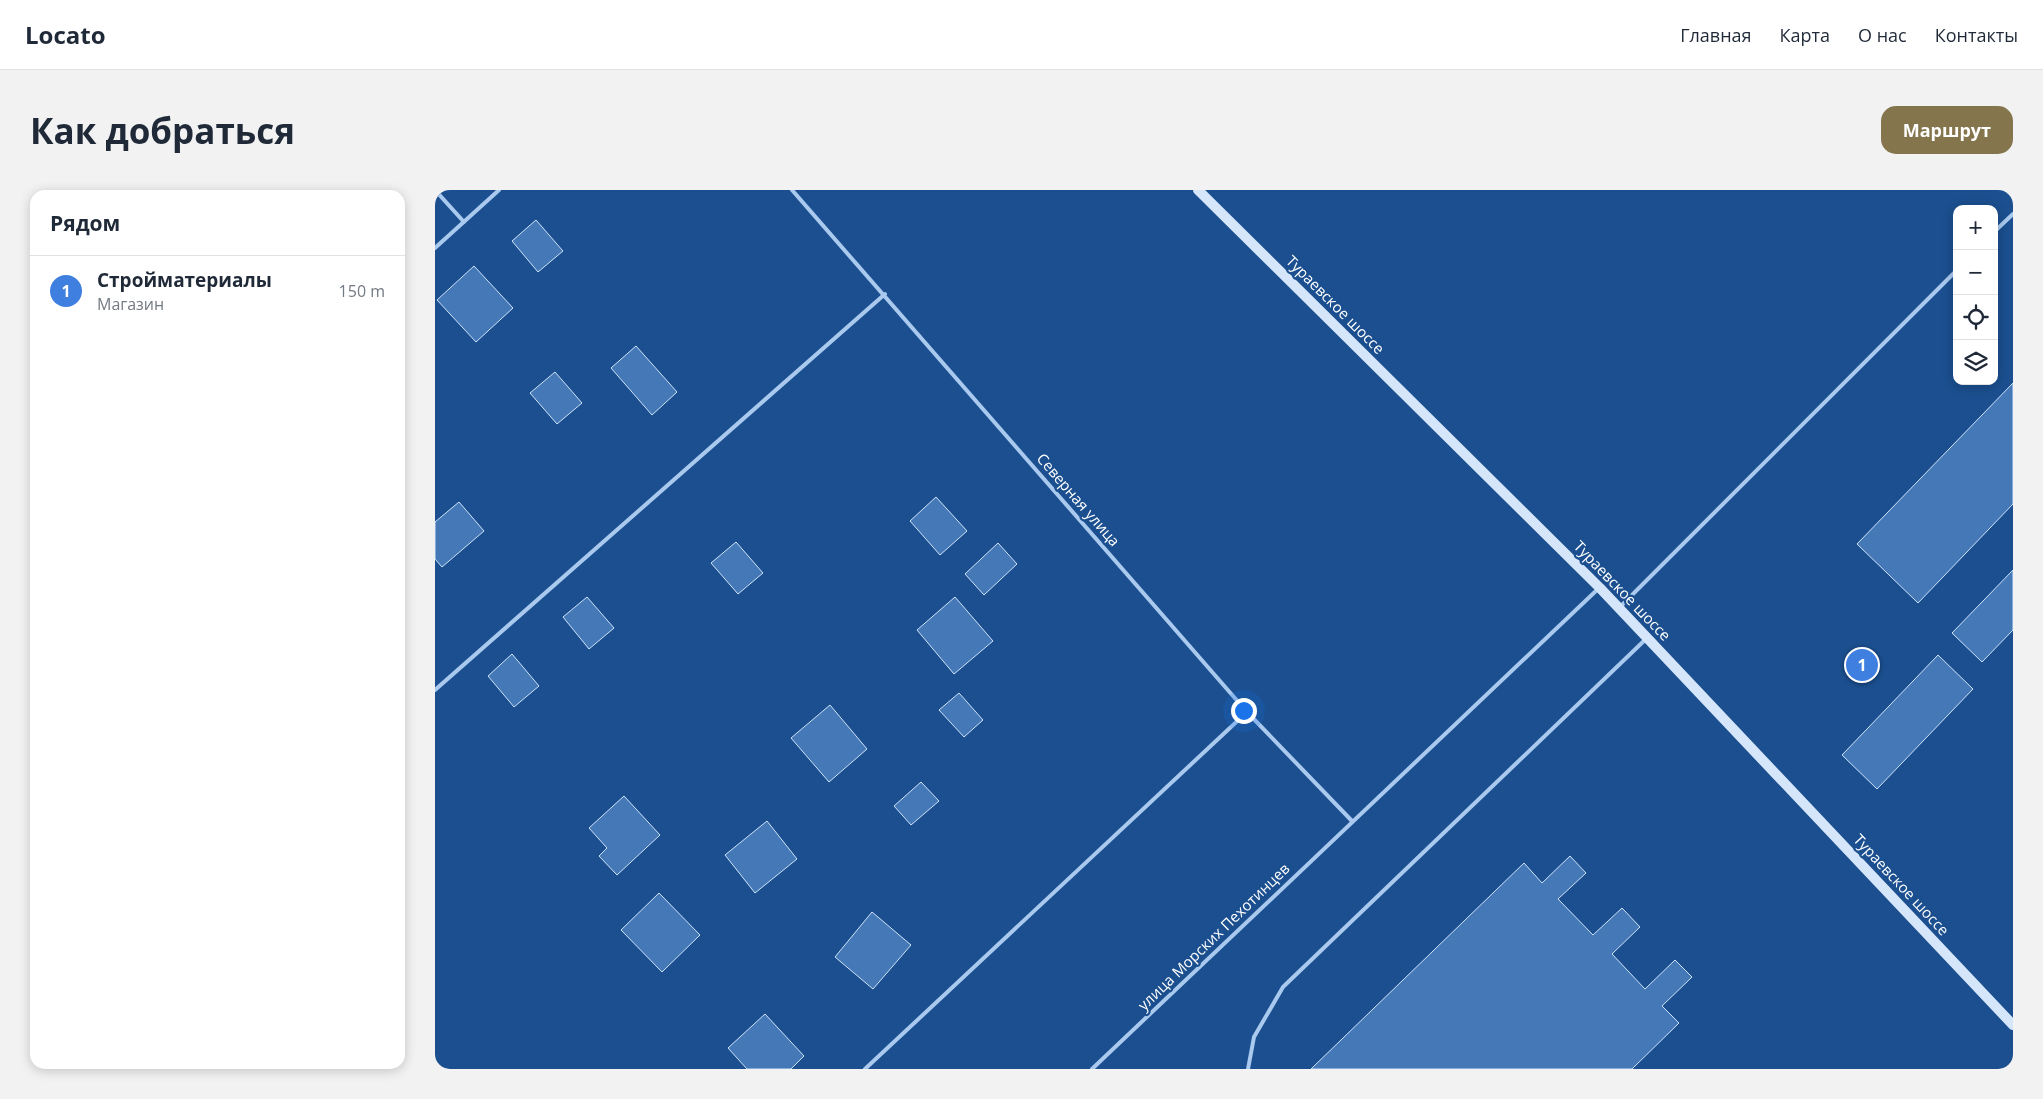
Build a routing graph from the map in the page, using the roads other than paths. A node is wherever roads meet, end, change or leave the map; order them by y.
1 (435, 190) edge
2 (499, 190) edge
3 (792, 190) edge
4 (1198, 190) edge
5 (2013, 214) edge
6 (464, 222) junction
7 (1998, 228) edge
8 (435, 248) edge
9 (1953, 274) edge
10 (885, 294) junction
11 (1600, 588) junction
12 (1619, 608) junction
13 (1647, 638) junction
14 (435, 690) edge
15 (1247, 712) junction
16 (1352, 821) junction
17 (2013, 1025) edge
18 (865, 1069) edge
19 (1092, 1069) edge
20 (1248, 1069) edge

1 - 6 lane
2 - 6 lane
3 - 10 lane, Северная улица
4 - 11 main road, Тураевское шоссе
5 - 7 lane
6 - 8 lane
9 - 12 lane
10 - 14 lane
10 - 15 lane, Северная улица
11 - 12 main road, Тураевское шоссе
11 - 16 lane, улица Морских Пехотинцев
12 - 13 main road, Тураевское шоссе
13 - 17 main road, Тураевское шоссе
13 - 20 lane
15 - 16 lane, Северная улица
15 - 18 lane
16 - 19 lane, улица Морских Пехотинцев

